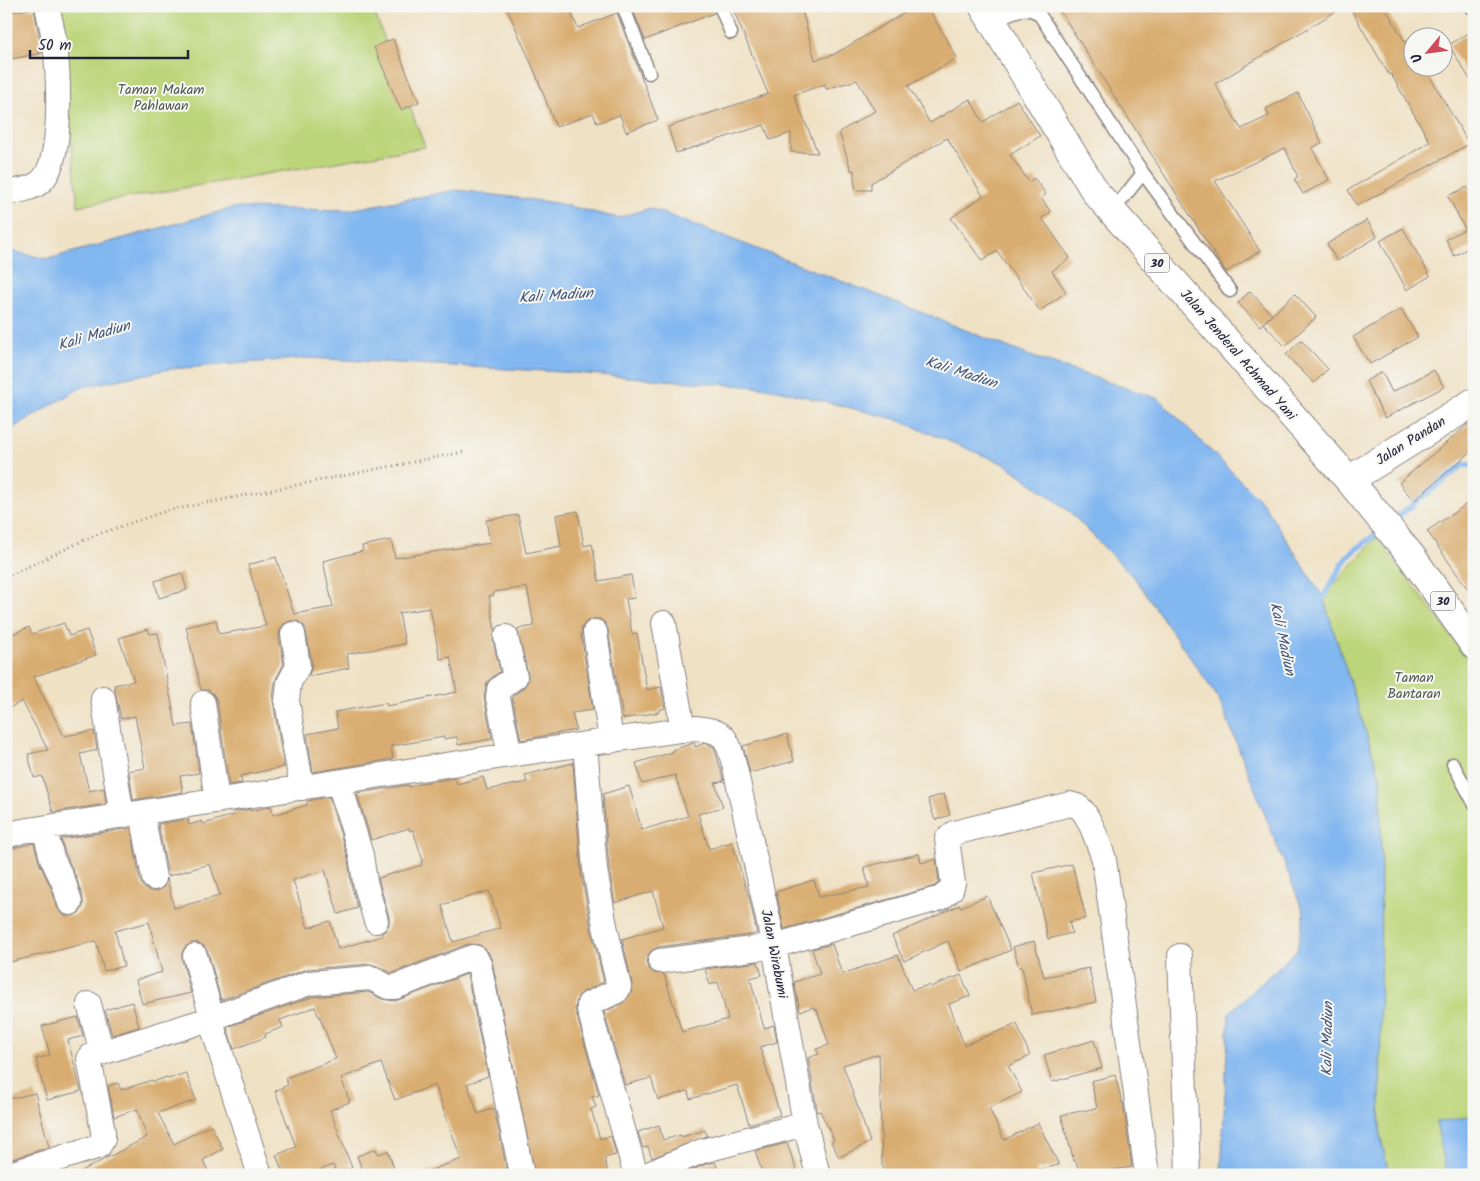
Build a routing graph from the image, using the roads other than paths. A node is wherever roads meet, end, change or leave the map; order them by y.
1 (47, 6) edge
2 (623, 6) edge
3 (720, 6) edge
4 (1470, 6) edge
5 (1474, 8) edge
6 (987, 14) edge
7 (731, 33) dead end
8 (649, 73) dead end
9 (1143, 173) junction
10 (6, 193) edge
11 (1112, 212) junction
12 (1230, 291) dead end
13 (1474, 402) edge
14 (1356, 488) junction
15 (664, 623) dead end
16 (595, 632) dead end
17 (293, 634) dead end
18 (506, 637) dead end
19 (1474, 645) edge
20 (103, 698) dead end
21 (203, 703) dead end
22 (683, 730) junction
23 (611, 740) junction
24 (585, 744) junction
25 (510, 755) junction
26 (1453, 764) dead end
27 (339, 782) junction
28 (302, 788) junction
29 (218, 801) junction
30 (1474, 803) edge
31 (132, 814) junction
32 (44, 828) junction
33 (6, 836) edge
34 (154, 878) dead end
35 (70, 903) dead end
36 (376, 922) dead end
37 (774, 946) junction
38 (194, 956) dead end
39 (1180, 956) dead end
40 (660, 961) dead end
41 (89, 1004) dead end
42 (211, 1019) junction
43 (102, 1053) junction
44 (806, 1124) junction
45 (7, 1175) edge
46 (260, 1175) edge
47 (522, 1175) edge
48 (636, 1175) edge
49 (646, 1175) edge
50 (818, 1175) edge
51 (1146, 1175) edge
52 (1188, 1175) edge

1 - 10 street
2 - 8 lane
3 - 7 lane
4 - 5 lane
6 - 9 lane
6 - 11 main road, Jalan Jenderal Achmad Yani / 30
9 - 11 lane
9 - 12 lane
11 - 14 main road, Jalan Jenderal Achmad Yani / 30
13 - 14 main road, Jalan Pandan
14 - 19 main road, Jalan Jenderal Achmad Yani / 30
15 - 22 street
16 - 23 street
17 - 28 street
18 - 25 street
20 - 31 street
21 - 29 street
22 - 23 street
22 - 37 street, Jalan Wirabumi
23 - 24 street
24 - 25 street
24 - 48 street
25 - 27 street
26 - 30 lane
27 - 28 street
27 - 36 street
28 - 29 street
29 - 31 street
31 - 32 street
31 - 34 street
32 - 33 street
32 - 35 street
37 - 40 street
37 - 44 street, Jalan Wirabumi
37 - 51 street
38 - 42 street
39 - 52 street
41 - 43 street
42 - 43 street
42 - 46 street
42 - 47 street
43 - 45 street
44 - 49 street
44 - 50 street, Jalan Wirabumi

